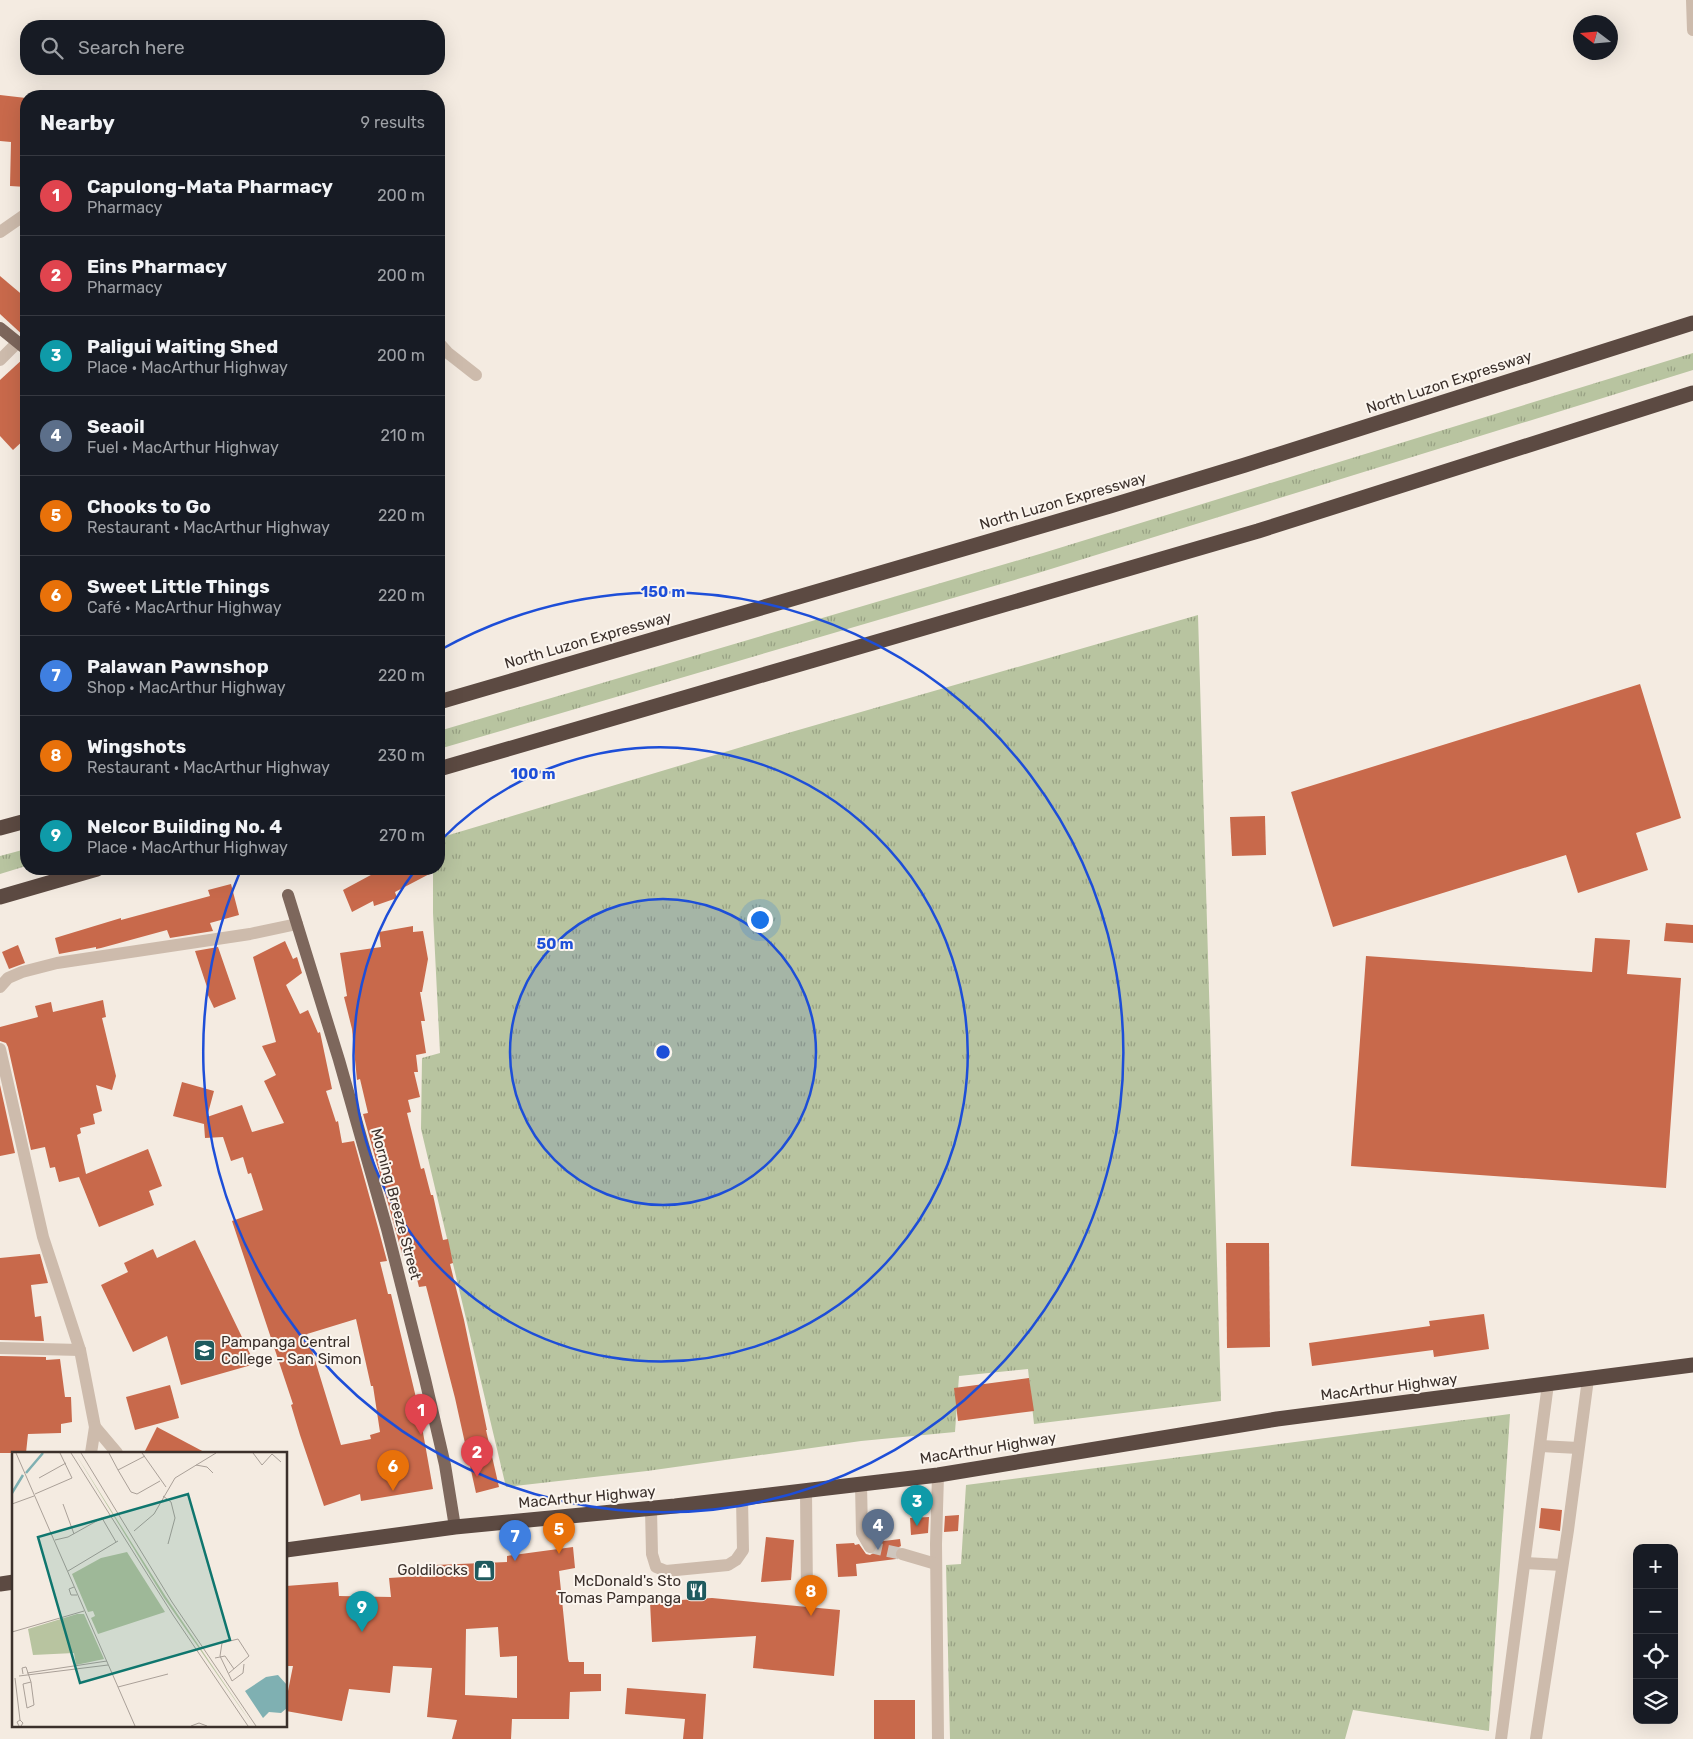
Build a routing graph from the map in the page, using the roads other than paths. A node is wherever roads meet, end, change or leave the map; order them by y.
1 (1692, 0) edge
2 (1693, 30) edge
3 (20, 218) edge
4 (0, 232) edge
5 (1693, 313) edge
6 (1693, 323) edge
7 (0, 328) edge
8 (1634, 342) junction
9 (20, 344) edge
10 (20, 347) edge
11 (445, 350) edge
12 (0, 360) edge
13 (476, 375) dead end
14 (1693, 393) edge
15 (445, 700) edge
16 (445, 768) edge
17 (20, 823) edge
18 (0, 828) edge
19 (77, 875) edge
20 (288, 895) dead end
21 (0, 897) edge
22 (297, 924) junction
23 (0, 987) edge
24 (0, 1049) edge
25 (0, 1348) edge
26 (80, 1350) junction
27 (1693, 1365) edge
28 (1588, 1379) junction
29 (1548, 1384) junction
30 (95, 1427) junction
31 (1541, 1446) junction
32 (1578, 1448) junction
33 (90, 1452) edge
34 (116, 1452) edge
35 (938, 1475) junction
36 (861, 1484) junction
37 (806, 1491) junction
38 (742, 1498) junction
39 (651, 1509) junction
40 (455, 1527) junction
41 (870, 1547) dead end
42 (288, 1550) edge
43 (902, 1554) tunnel mouth
44 (1525, 1563) junction
45 (936, 1564) junction
46 (1562, 1564) junction
47 (807, 1595) dead end
48 (938, 1739) edge
49 (1502, 1739) edge
50 (1536, 1739) edge

1 - 2 street
3 - 4 street
5 - 8 highway
6 - 8 highway, North Luzon Expressway
7 - 9 main road
8 - 15 highway, North Luzon Expressway
10 - 12 street
11 - 13 street
14 - 16 highway
17 - 18 highway
19 - 21 highway
20 - 22 main road, Morning Breeze Street
22 - 23 street
22 - 40 main road, Morning Breeze Street
24 - 26 street
25 - 26 street
26 - 30 street
27 - 28 highway, MacArthur Highway
28 - 29 highway, MacArthur Highway
28 - 32 street
29 - 31 street
29 - 35 highway, MacArthur Highway
30 - 33 street
30 - 34 street
31 - 32 street
31 - 44 street
32 - 46 street
35 - 36 highway, MacArthur Highway
35 - 45 street
36 - 37 highway, MacArthur Highway
36 - 41 street
37 - 38 highway, MacArthur Highway
37 - 47 street
38 - 39 highway, MacArthur Highway
38 - 39 street
39 - 40 highway, MacArthur Highway
40 - 42 highway, MacArthur Highway
43 - 45 street
44 - 46 street
44 - 49 street
45 - 48 street
46 - 50 street

